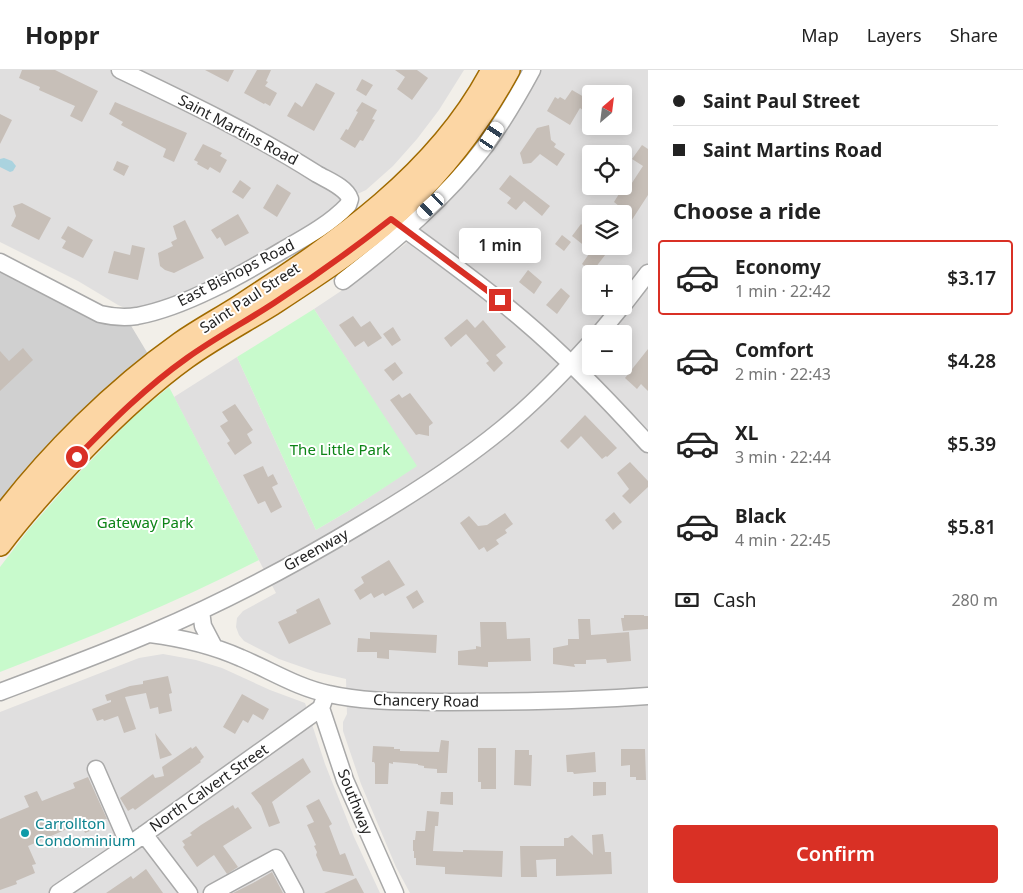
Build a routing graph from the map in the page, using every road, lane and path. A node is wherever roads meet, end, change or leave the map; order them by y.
1 (120, 70) edge
2 (492, 70) edge
3 (509, 70) edge
4 (532, 70) edge
5 (350, 198) joint
6 (391, 219) junction
7 (0, 262) edge
8 (648, 273) edge
9 (342, 281) dead end
10 (632, 293) edge
11 (614, 315) edge
12 (606, 325) edge
13 (582, 352) edge
14 (571, 364) junction
15 (648, 444) edge
16 (0, 519) edge
17 (0, 545) edge
18 (201, 610) junction
19 (150, 634) junction
20 (214, 647) junction
21 (0, 692) edge
22 (648, 696) edge
23 (324, 701) junction
24 (96, 769) dead end
25 (144, 834) junction
26 (129, 845) junction
27 (58, 893) edge
28 (189, 893) edge
29 (212, 893) edge
30 (296, 893) edge
31 (395, 893) edge

1 - 5 street, Saint Martins Road
2 - 6 main road, Saint Paul Street
3 - 6 main road, Saint Paul Street
4 - 6 street
5 - 7 street, East Bishops Road
6 - 9 street
6 - 14 street
6 - 16 main road, Saint Paul Street
6 - 17 main road, Saint Paul Street
8 - 10 street
11 - 12 street
13 - 14 street, Greenway
14 - 15 street
14 - 18 street, Greenway
18 - 19 street, Greenway
18 - 20 street
19 - 20 street, Chancery Road
19 - 21 street, Greenway
20 - 23 street, Chancery Road
22 - 23 street, Chancery Road
23 - 25 street, North Calvert Street
23 - 31 street, Southway
24 - 26 street
25 - 26 street, North Calvert Street
25 - 28 street
26 - 27 street, North Calvert Street
29 - 30 street

